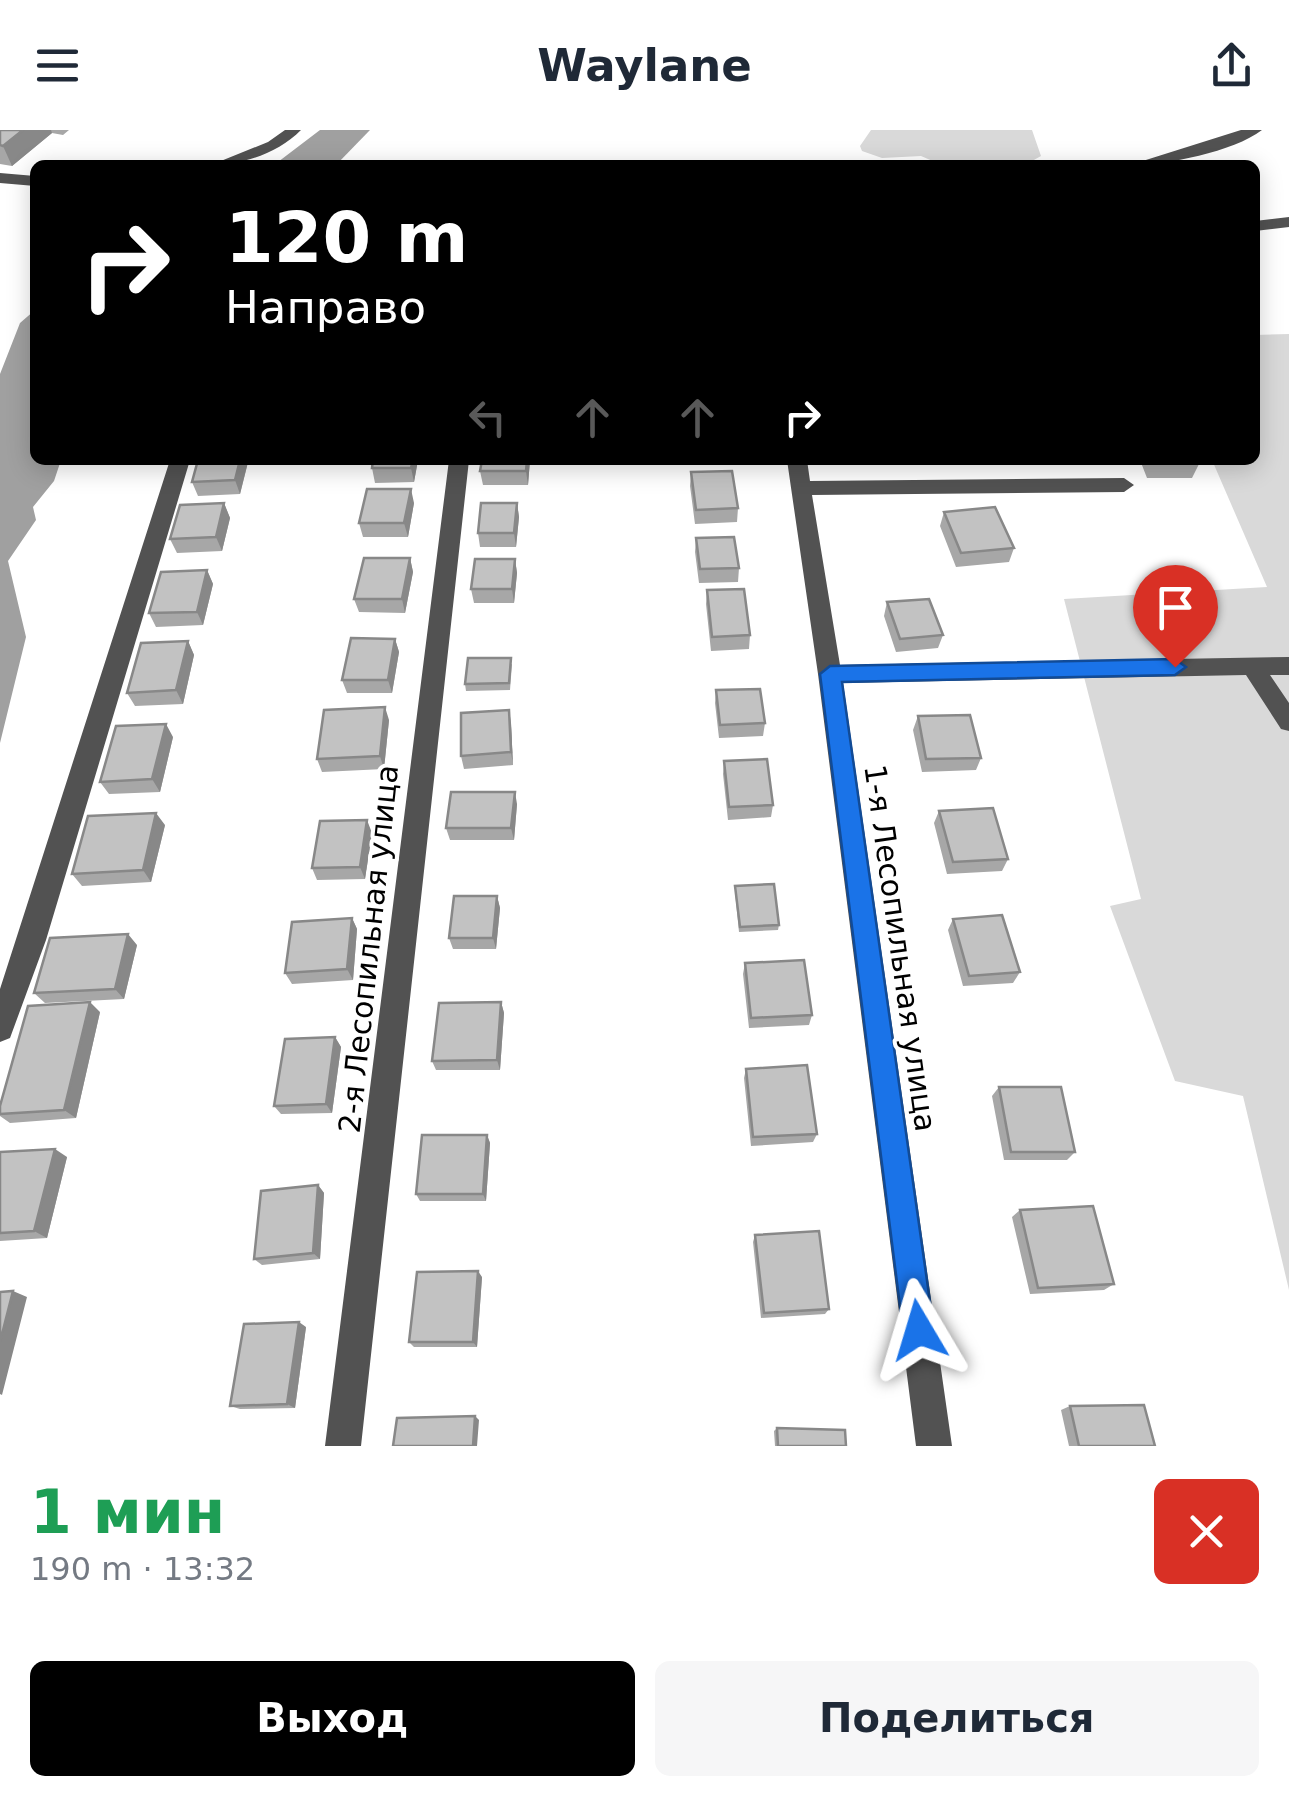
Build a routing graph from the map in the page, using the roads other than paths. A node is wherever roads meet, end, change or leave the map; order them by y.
1 (294, 130) edge
2 (1255, 130) edge
3 (233, 160) edge
4 (1158, 160) edge
5 (0, 178) edge
6 (30, 181) edge
7 (1289, 222) edge
8 (1260, 225) edge
9 (178, 465) edge
10 (458, 465) edge
11 (799, 474) edge
12 (1124, 485) dead end
13 (1252, 666) junction
14 (1289, 666) edge
15 (830, 674) junction
16 (1289, 722) edge
17 (0, 1028) edge
18 (343, 1446) edge
19 (934, 1446) edge

1 - 3 street
2 - 4 street
5 - 6 street
7 - 8 street
9 - 17 street
10 - 18 street, 2-я Лесопильная улица
11 - 12 street
11 - 15 street, 1-я Лесопильная улица
13 - 14 street
13 - 15 street
13 - 16 street
15 - 19 street, 1-я Лесопильная улица

